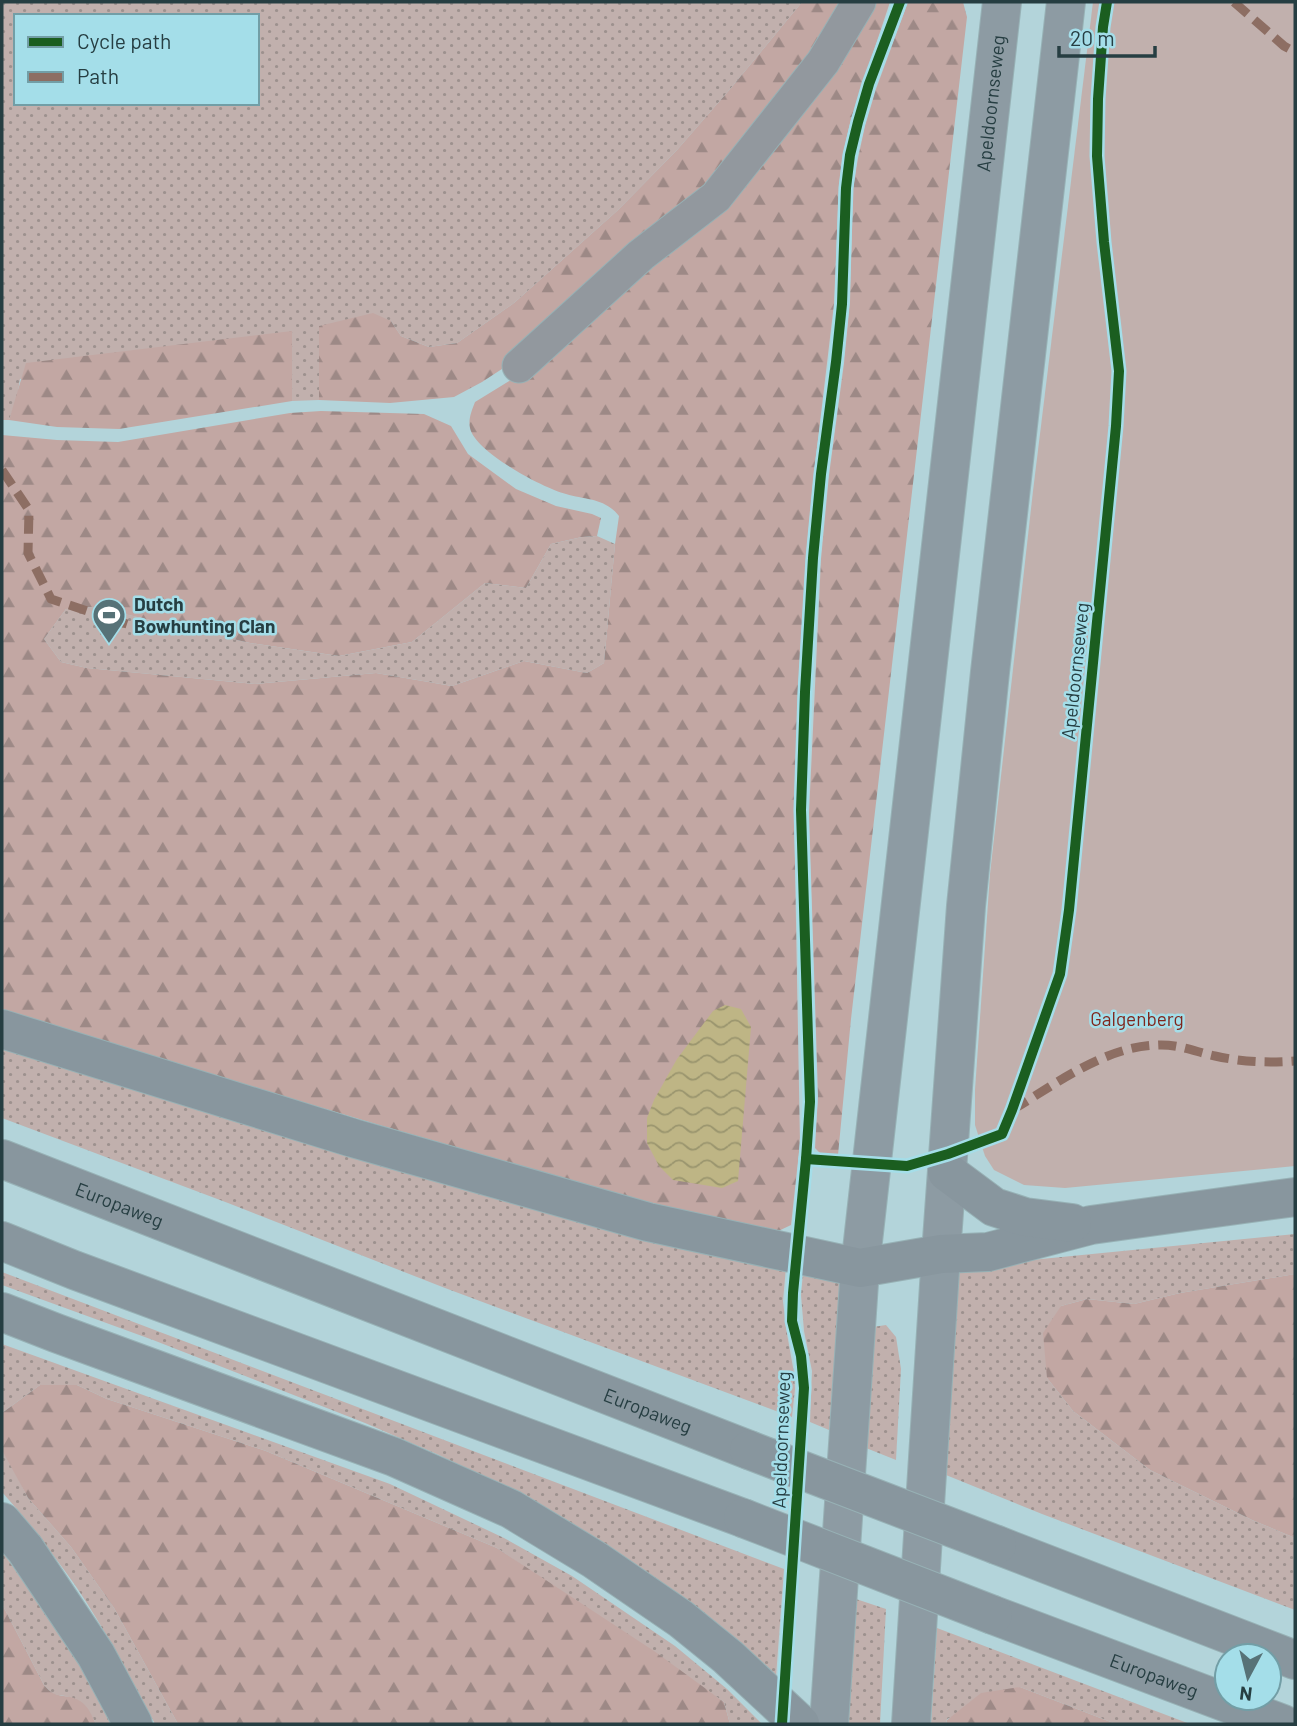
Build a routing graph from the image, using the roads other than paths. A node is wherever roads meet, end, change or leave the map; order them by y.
1 (859, 2) edge
2 (1002, 2) edge
3 (1066, 2) edge
4 (519, 366) dead end
5 (2, 1029) edge
6 (2, 1159) edge
7 (947, 1172) junction
8 (1295, 1197) edge
9 (1091, 1225) junction
10 (2, 1241) edge
11 (941, 1254) junction
12 (860, 1268) junction
13 (2, 1312) edge
14 (2, 1522) edge
15 (1295, 1658) edge
16 (133, 1724) edge
17 (800, 1724) edge
18 (829, 1724) edge
19 (911, 1724) edge
20 (1283, 1724) edge

1 - 4 street
2 - 12 main road, Apeldoornseweg
3 - 7 main road
5 - 12 highway
6 - 15 highway, Europaweg, bridge
7 - 9 highway
7 - 11 main road
8 - 9 highway
9 - 11 highway
10 - 20 highway, Europaweg, bridge
11 - 12 highway
11 - 19 main road
12 - 18 main road, Apeldoornseweg
13 - 17 highway
14 - 16 highway

